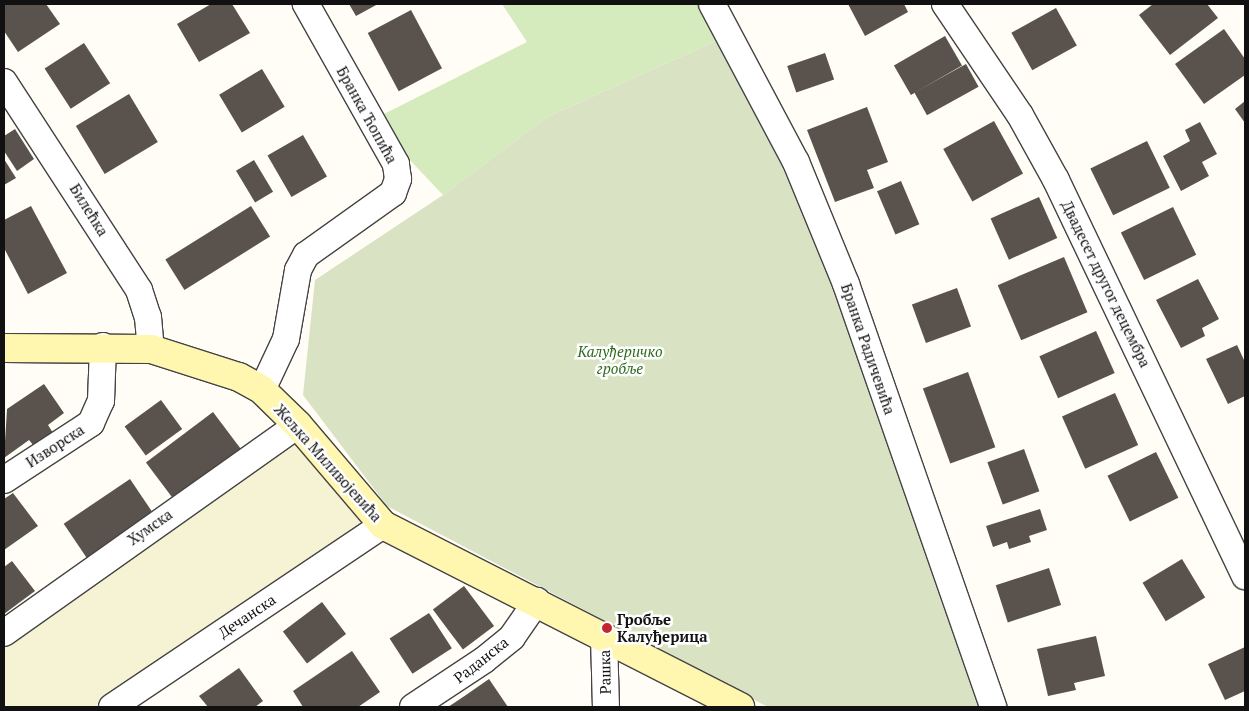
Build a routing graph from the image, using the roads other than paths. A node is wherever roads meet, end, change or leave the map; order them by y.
1 (306, 4) edge
2 (712, 4) edge
3 (945, 4) edge
4 (4, 82) edge
5 (102, 346) junction
6 (4, 348) edge
7 (151, 349) junction
8 (262, 390) junction
9 (298, 425) junction
10 (4, 480) edge
11 (382, 525) junction
12 (1245, 576) edge
13 (537, 601) junction
14 (4, 633) edge
15 (604, 637) junction
16 (112, 707) edge
17 (413, 707) edge
18 (606, 707) edge
19 (740, 707) edge
20 (993, 707) edge

1 - 8 street, Бранка Ћопића
2 - 20 street, Бранка Радичевића
3 - 12 street, Двадесет другог децембра
4 - 7 street, Билећка
5 - 6 street, Жељка Миливојевића
5 - 7 street, Жељка Миливојевића
5 - 10 street, Изворска
7 - 8 street, Жељка Миливојевића
8 - 9 street, Жељка Миливојевића
9 - 11 street, Жељка Миливојевића
9 - 14 street, Хумска
11 - 13 street, Жељка Миливојевића
11 - 16 street, Дечанска
13 - 15 street, Жељка Миливојевића
13 - 17 street, Раданска
15 - 18 street, Рашка
15 - 19 street, Жељка Миливојевића

